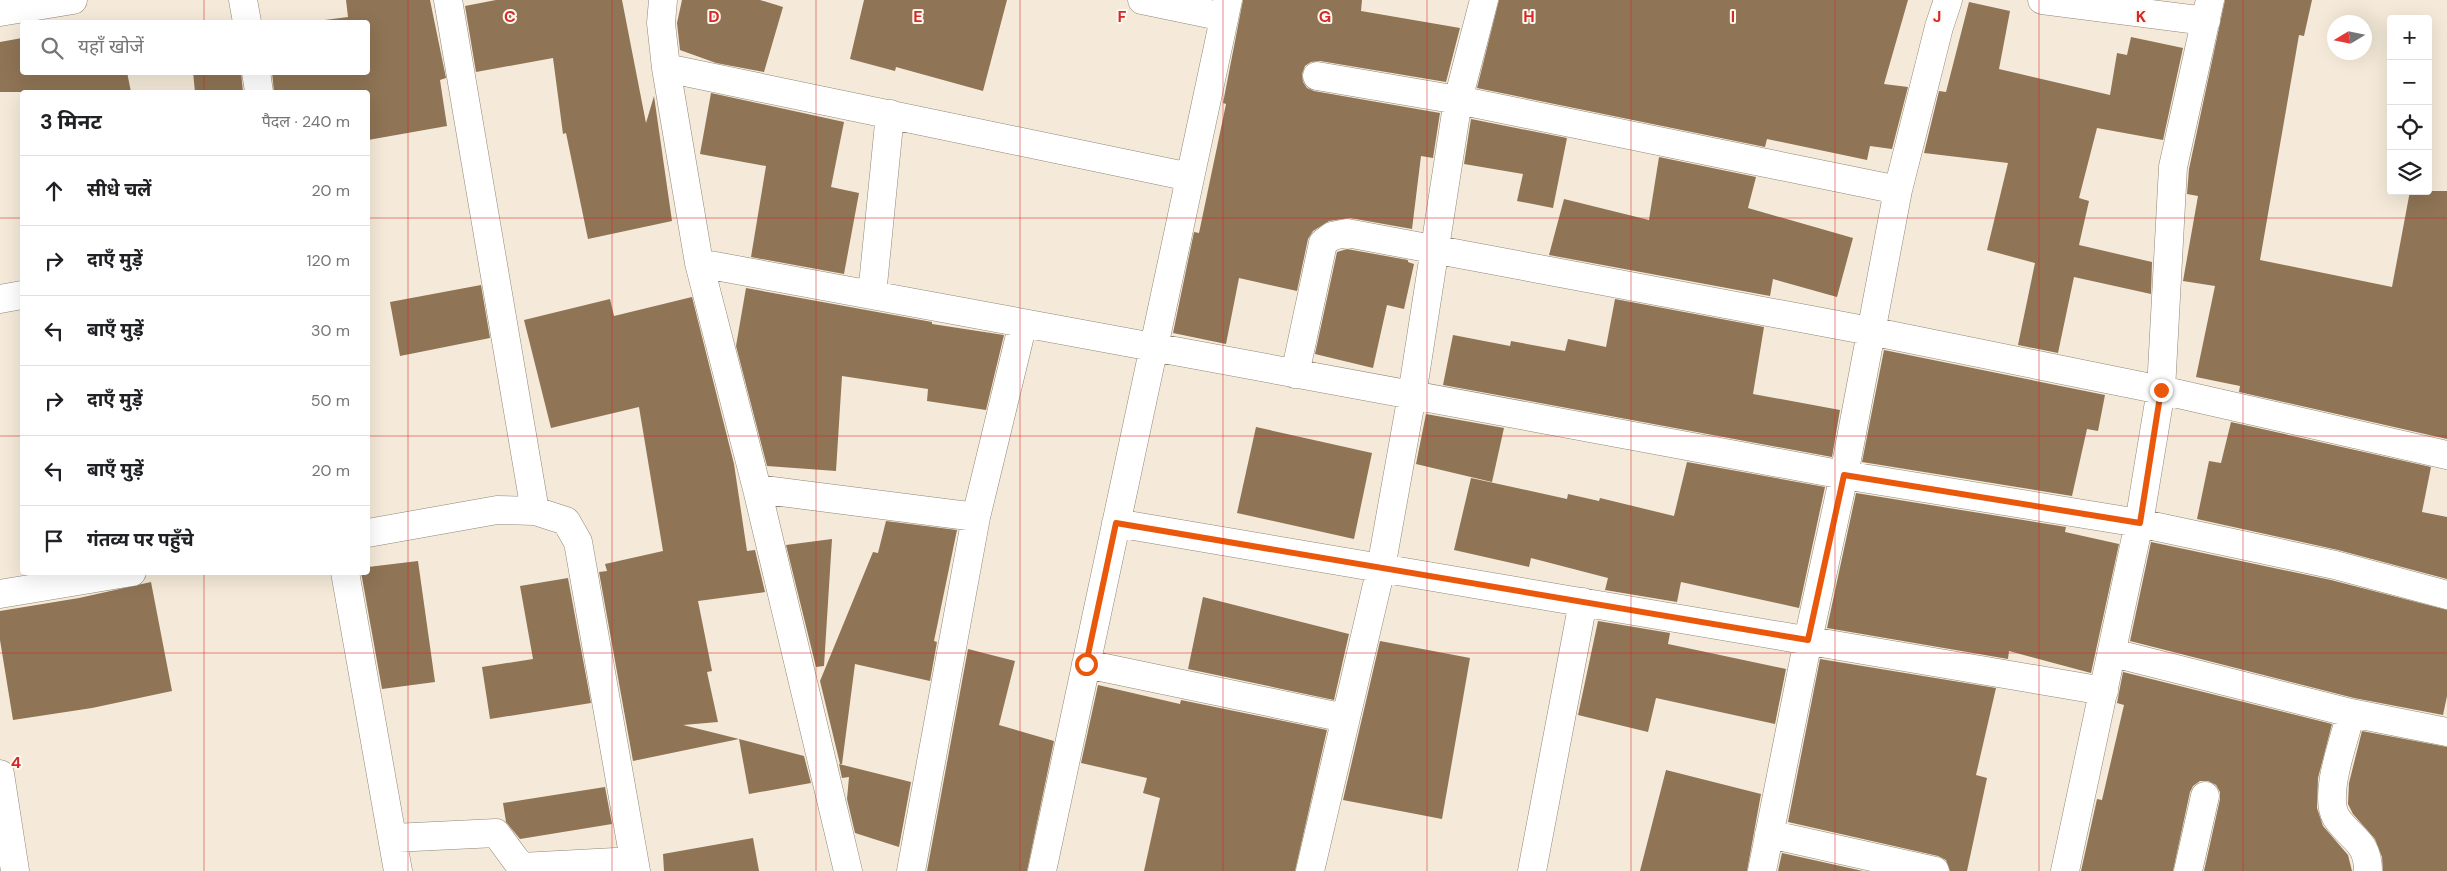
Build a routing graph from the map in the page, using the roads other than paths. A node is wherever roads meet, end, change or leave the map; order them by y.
1 (73, 0) edge
2 (243, 0) edge
3 (448, 0) edge
4 (663, 0) edge
5 (1142, 0) edge
6 (1484, 0) edge
7 (1948, 0) edge
8 (2042, 0) edge
9 (1226, 9) edge
10 (2208, 10) edge
11 (0, 12) edge
12 (247, 20) edge
13 (666, 68) junction
14 (256, 75) edge
15 (1317, 76) dead end
16 (259, 90) edge
17 (1458, 100) junction
18 (890, 114) junction
19 (1190, 177) junction
20 (1898, 190) junction
21 (1435, 249) junction
22 (699, 263) junction
23 (20, 295) edge
24 (872, 295) junction
25 (0, 299) edge
26 (1023, 323) junction
27 (1870, 331) junction
28 (1154, 348) junction
29 (1295, 374) junction
30 (2161, 390) junction
31 (1412, 395) junction
32 (2447, 455) edge
33 (1844, 475) junction
34 (757, 489) junction
35 (535, 511) junction
36 (976, 517) junction
37 (1116, 523) junction
38 (2140, 523) junction
39 (370, 534) edge
40 (1381, 568) junction
41 (114, 575) edge
42 (346, 575) edge
43 (0, 594) edge
44 (2447, 595) edge
45 (1583, 602) junction
46 (1808, 640) junction
47 (2112, 653) junction
48 (1086, 664) junction
49 (2104, 691) junction
50 (2351, 713) junction
51 (1345, 718) junction
52 (2447, 732) edge
53 (0, 774) edge
54 (2205, 796) dead end
55 (1769, 834) junction
56 (393, 838) junction
57 (635, 866) edge
58 (15, 871) edge
59 (398, 871) edge
60 (848, 871) edge
61 (911, 871) edge
62 (1042, 871) edge
63 (1310, 871) edge
64 (1532, 871) edge
65 (1762, 871) edge
66 (1935, 871) edge
67 (2065, 871) edge
68 (2188, 871) edge
69 (2368, 871) edge

1 - 11 street
2 - 12 street
3 - 35 street
4 - 13 street
5 - 9 street
6 - 17 street
7 - 20 street
8 - 10 street
9 - 19 street
10 - 30 street
13 - 18 street
13 - 22 street
14 - 16 street
15 - 17 street
17 - 20 street
17 - 21 street
18 - 19 street
18 - 24 street
19 - 28 street
20 - 27 street
21 - 27 street
21 - 29 street
21 - 31 street
22 - 24 street
22 - 34 street
23 - 25 street
24 - 26 street
26 - 28 street
26 - 36 street
27 - 30 street
27 - 33 street
28 - 29 street
28 - 37 street
29 - 31 street
30 - 32 street
30 - 38 street
31 - 33 street
31 - 40 street
33 - 38 street
33 - 46 street
34 - 36 street
34 - 60 street
35 - 39 street
35 - 57 street
36 - 61 street
37 - 40 street
37 - 48 street
38 - 44 street
38 - 47 street
40 - 45 street
40 - 51 street
41 - 43 street
42 - 56 street
45 - 46 street
45 - 64 street
46 - 49 street
46 - 55 street
47 - 49 street
47 - 50 street
48 - 51 street
48 - 62 street
49 - 67 street
50 - 52 street
50 - 69 street
51 - 63 street
53 - 58 street
54 - 68 street
55 - 65 street
55 - 66 street
56 - 57 street
56 - 59 street

